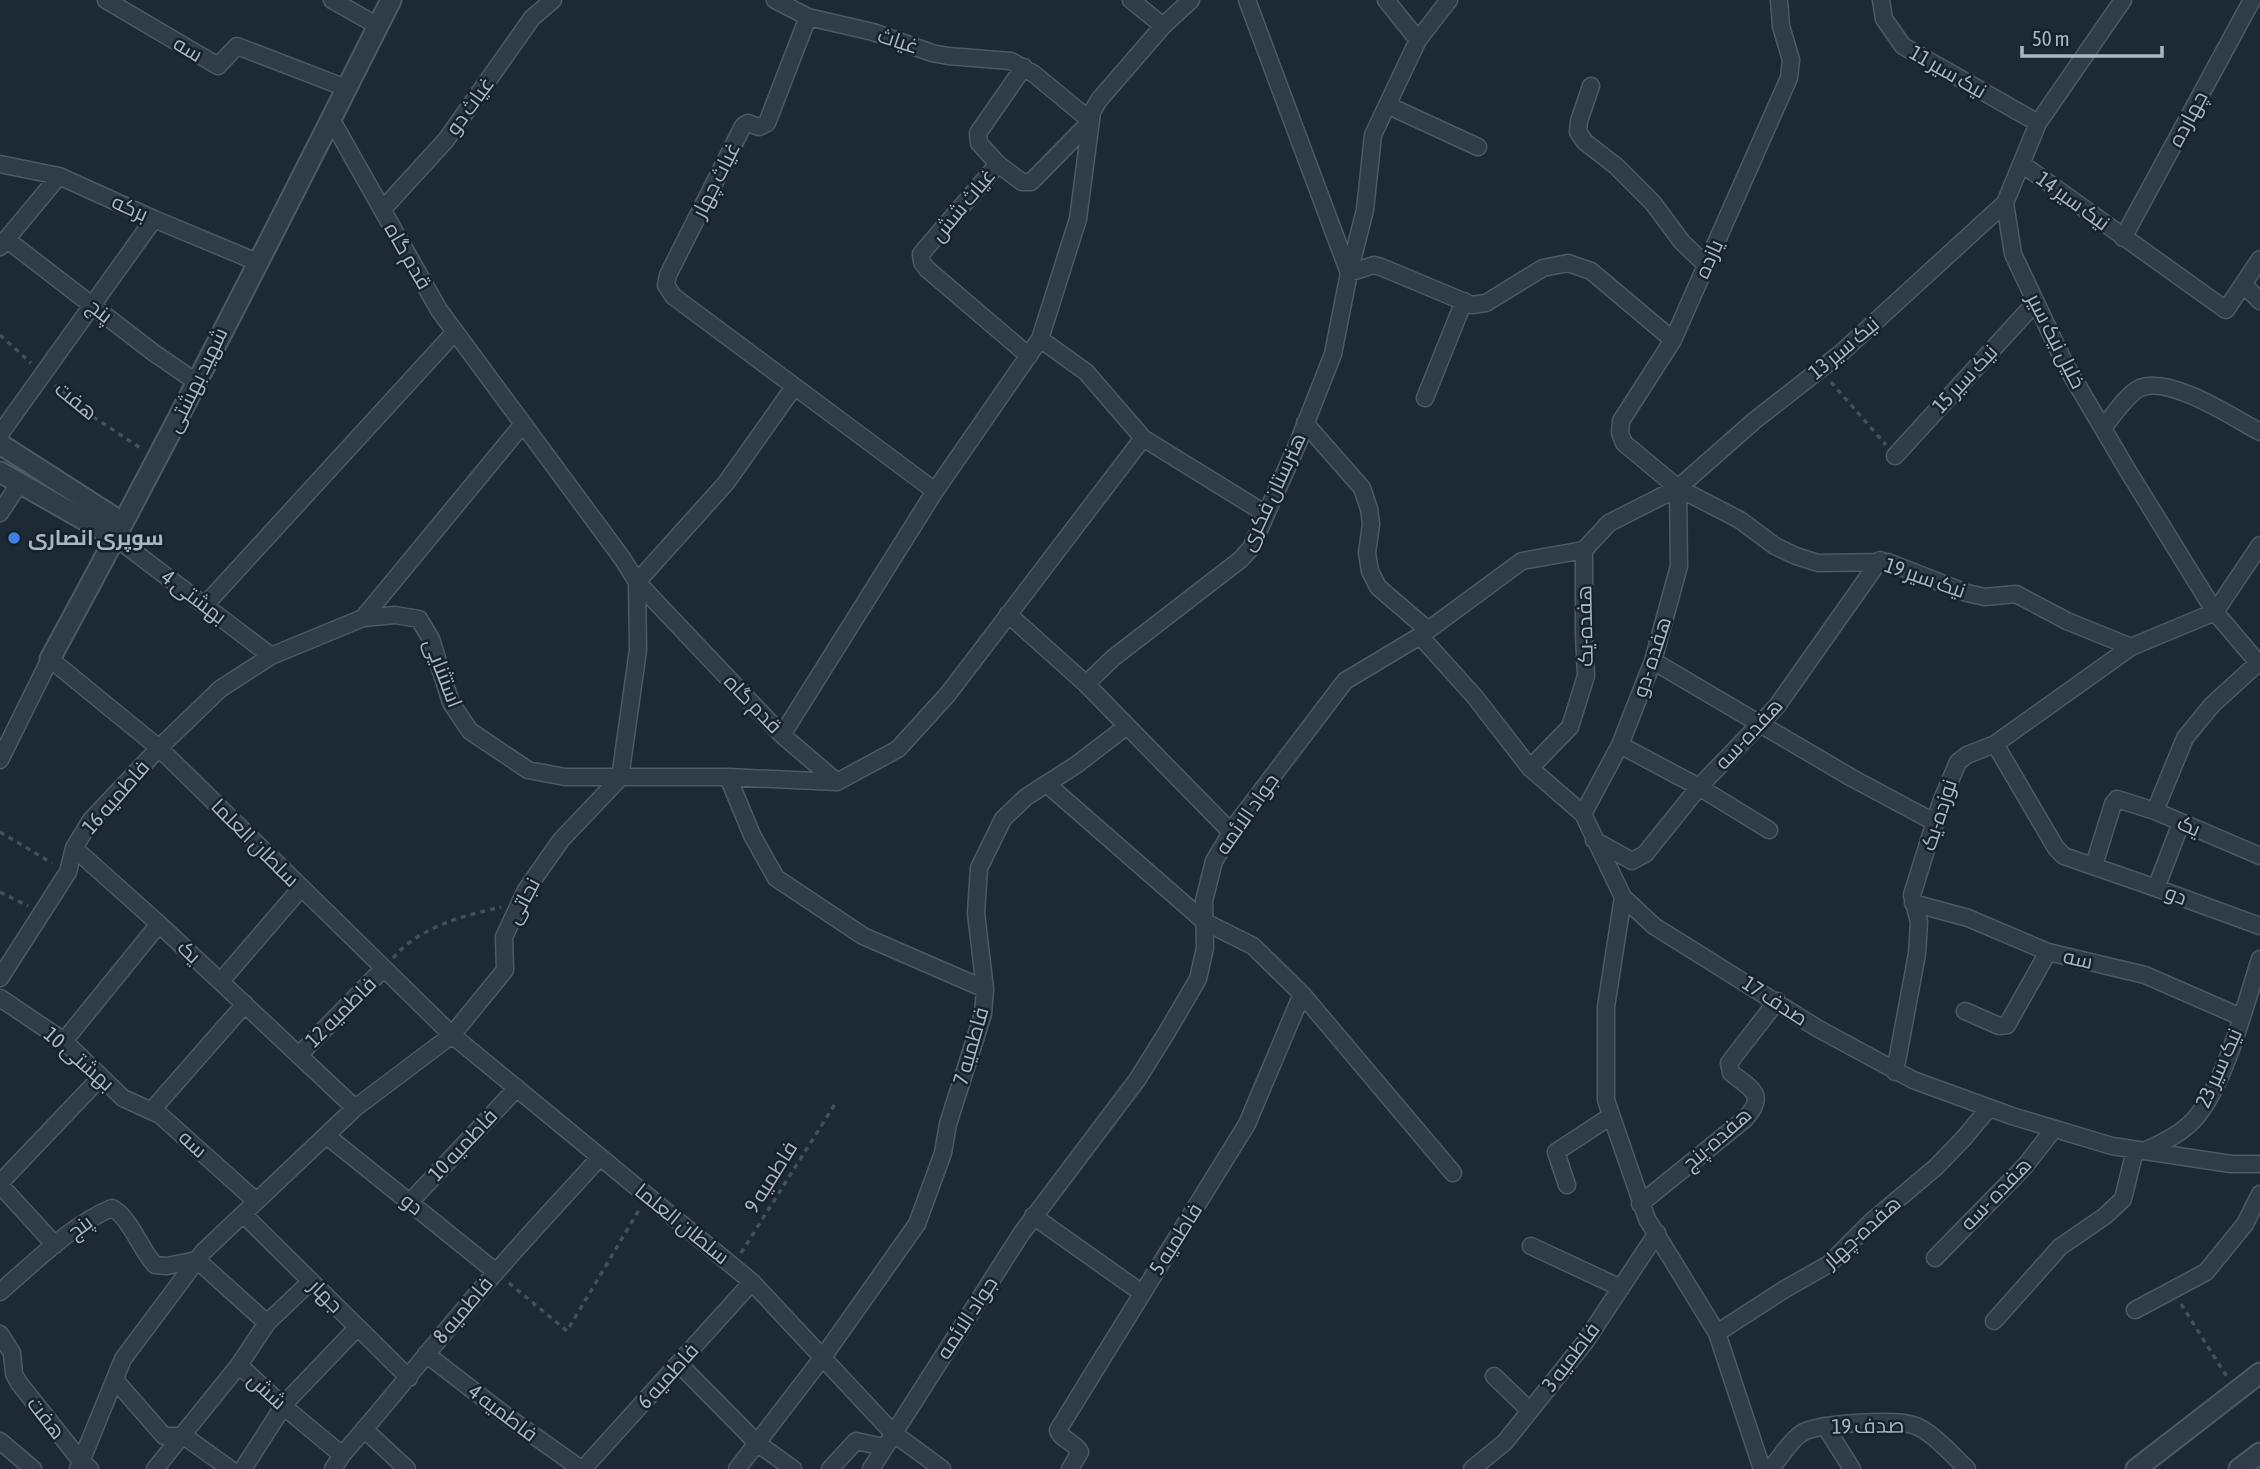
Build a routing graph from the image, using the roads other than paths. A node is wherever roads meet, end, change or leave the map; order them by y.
1 (106, 0) edge
2 (332, 0) edge
3 (391, 0) edge
4 (553, 0) edge
5 (775, 0) edge
6 (1131, 0) edge
7 (1191, 0) edge
8 (1247, 0) edge
9 (1386, 0) edge
10 (1449, 0) edge
11 (1779, 0) edge
12 (1881, 0) edge
13 (2123, 0) edge
14 (2252, 0) edge
15 (808, 18) junction
16 (378, 26) junction
17 (1163, 26) junction
18 (1418, 40) junction
19 (1024, 67) junction
20 (1591, 86) dead end
21 (346, 88) junction
22 (1387, 106) junction
23 (331, 119) junction
24 (1091, 121) junction
25 (2038, 123) junction
26 (1478, 146) dead end
27 (0, 164) edge
28 (998, 164) junction
29 (2022, 164) junction
30 (59, 176) junction
31 (2006, 203) junction
32 (382, 210) junction
33 (154, 219) junction
34 (2123, 239) junction
35 (3, 243) edge
36 (2260, 260) edge
37 (257, 262) junction
38 (1706, 265) junction
39 (1349, 274) junction
40 (2243, 285) junction
41 (1464, 301) junction
42 (2260, 301) edge
43 (2035, 303) junction
44 (93, 306) junction
45 (455, 332) junction
46 (1040, 339) junction
47 (1674, 340) junction
48 (1029, 356) junction
49 (195, 381) junction
50 (794, 387) junction
51 (1425, 398) dead end
52 (1305, 423) junction
53 (523, 424) junction
54 (2103, 428) junction
55 (2260, 432) edge
56 (0, 433) edge
57 (1143, 438) junction
58 (0, 444) edge
59 (1895, 456) road end
60 (0, 472) edge
61 (19, 484) junction
62 (1678, 488) junction
63 (935, 491) junction
64 (0, 513) edge
65 (1266, 514) junction
66 (120, 531) junction
67 (2260, 545) edge
68 (1584, 550) junction
69 (1880, 561) junction
70 (637, 582) junction
71 (205, 605) junction
72 (2216, 612) junction
73 (1008, 614) junction
74 (363, 618) junction
75 (1424, 633) junction
76 (2131, 647) junction
77 (271, 656) junction
78 (50, 659) junction
79 (1653, 661) junction
80 (2259, 664) edge
81 (1086, 684) junction
82 (1761, 723) junction
83 (1127, 726) junction
84 (782, 735) junction
85 (1995, 744) junction
86 (1620, 745) junction
87 (159, 748) junction
88 (0, 760) edge
89 (1530, 768) junction
90 (729, 777) junction
91 (620, 778) junction
92 (837, 782) junction
93 (1048, 785) junction
94 (1699, 787) junction
95 (2155, 811) junction
96 (1583, 814) junction
97 (1936, 823) junction
98 (2182, 823) junction
99 (1769, 830) dead end
100 (1231, 832) junction
101 (1594, 840) junction
102 (74, 848) junction
103 (2260, 856) edge
104 (2094, 865) junction
105 (301, 888) junction
106 (2156, 888) junction
107 (1623, 897) junction
108 (1913, 903) junction
109 (1205, 922) junction
110 (159, 923) junction
111 (2260, 926) edge
112 (2048, 952) junction
113 (2260, 959) edge
114 (383, 969) junction
115 (0, 978) edge
116 (221, 981) junction
117 (985, 989) junction
118 (1302, 995) junction
119 (0, 998) edge
120 (1777, 1001) junction
121 (245, 1004) junction
122 (1965, 1011) dead end
123 (2241, 1017) junction
124 (452, 1035) junction
125 (64, 1041) junction
126 (299, 1055) junction
127 (1895, 1072) junction
128 (100, 1078) junction
129 (517, 1088) junction
130 (123, 1098) joint
131 (355, 1108) junction
132 (1989, 1108) junction
133 (152, 1110) junction
134 (1611, 1116) junction
135 (2054, 1129) junction
136 (327, 1136) junction
137 (2140, 1150) junction
138 (600, 1157) junction
139 (2260, 1164) edge
140 (1453, 1173) dead end
141 (0, 1184) edge
142 (1567, 1185) dead end
143 (2260, 1194) edge
144 (256, 1201) junction
145 (410, 1202) junction
146 (1640, 1204) junction
147 (243, 1214) junction
148 (1033, 1216) junction
149 (1657, 1233) junction
150 (55, 1245) junction
151 (1531, 1246) dead end
152 (1935, 1258) dead end
153 (197, 1260) junction
154 (496, 1272) junction
155 (310, 1281) junction
156 (752, 1283) junction
157 (1621, 1288) junction
158 (0, 1292) edge
159 (1142, 1293) junction
160 (2135, 1310) dead end
161 (1994, 1321) dead end
162 (267, 1324) junction
163 (357, 1328) junction
164 (1717, 1333) junction
165 (0, 1334) edge
166 (426, 1354) junction
167 (823, 1357) junction
168 (678, 1364) junction
169 (239, 1366) junction
170 (2260, 1373) edge
171 (1494, 1376) dead end
172 (409, 1378) junction
173 (115, 1380) junction
174 (283, 1406) junction
175 (1530, 1410) junction
176 (1825, 1426) junction
177 (364, 1429) junction
178 (893, 1433) junction
179 (184, 1436) junction
180 (0, 1441) edge
181 (757, 1443) junction
182 (884, 1447) junction
183 (2260, 1453) edge
184 (337, 1462) edge
185 (83, 1466) edge
186 (33, 1469) edge
187 (155, 1469) edge
188 (230, 1469) edge
189 (243, 1469) edge
190 (407, 1469) edge
191 (582, 1469) edge
192 (737, 1469) edge
193 (793, 1469) edge
194 (830, 1469) edge
195 (871, 1469) edge
196 (942, 1469) edge
197 (1070, 1469) edge
198 (1472, 1469) edge
199 (1762, 1469) edge
200 (1770, 1469) edge
201 (1852, 1469) edge
202 (1967, 1469) edge
203 (2136, 1469) edge
204 (2239, 1469) edge

1 - 21 street, سه
2 - 16 street
3 - 16 street, شهید بهشتی
4 - 32 street, غیاث دو
5 - 15 street, غیاث
6 - 17 street
7 - 17 street
8 - 39 street
9 - 18 street
10 - 18 street, هنرستان فکری
11 - 38 street, یازده
12 - 25 street, نیک سیر 11
13 - 25 street
14 - 34 street, چهارده
15 - 19 street, غیاث
15 - 50 street, غیاث چهار
16 - 21 street, شهید بهشتی
17 - 24 street
18 - 22 street, هنرستان فکری
19 - 24 street
19 - 28 street, غیاث شش
20 - 38 street
21 - 23 street, شهید بهشتی
22 - 26 street
22 - 39 street, هنرستان فکری
23 - 32 street, قدم گاه
23 - 37 street, شهید بهشتی
24 - 28 street
24 - 46 street
25 - 29 street
27 - 30 street, برکه
28 - 48 street, غیاث شش
29 - 31 street
29 - 34 street, نیک سیر 14
30 - 33 street, برکه
30 - 35 street
31 - 43 street, خلیل نیک سیر
31 - 62 street, نیک سیر 13
32 - 45 street, قدم گاه
33 - 37 street, برکه
33 - 44 street
34 - 40 street, نیک سیر 14
35 - 44 street, پنج
36 - 40 street
37 - 49 street, شهید بهشتی
38 - 47 street, یازده
39 - 41 street
39 - 52 street, هنرستان فکری
40 - 42 street
41 - 47 street
41 - 51 street
43 - 54 street, خلیل نیک سیر
43 - 59 street, نیک سیر 15
44 - 49 street, پنج
44 - 56 street
45 - 53 street, قدم گاه
45 - 71 street
46 - 48 street
46 - 57 street
47 - 62 street, یازده
48 - 63 street
49 - 66 street, شهید بهشتی
50 - 63 street
50 - 70 street
52 - 65 street, هنرستان فکری
52 - 75 street, صدف 17
53 - 70 street, قدم گاه
53 - 74 street
54 - 55 street
54 - 72 street, خلیل نیک سیر
57 - 65 street
57 - 73 street
58 - 66 street
60 - 61 street
61 - 64 street
61 - 66 street
62 - 68 street
62 - 69 street, نیک سیر 19
62 - 79 street, هفده -دو
63 - 84 street
65 - 81 street, هنرستان فکری
66 - 71 street, بهشتی 4
66 - 78 street, شهید بهشتی
67 - 72 street
68 - 75 street, جواد الائمه
68 - 89 street, هفده-یک
69 - 76 street, نیک سیر 19
69 - 82 street, هفده-سه
70 - 84 street, قدم گاه
70 - 91 street
71 - 77 street, بهشتی 4
72 - 76 street
72 - 80 street, خلیل نیک سیر
73 - 81 street
73 - 92 street
74 - 77 street, استثنایی
74 - 91 street, استثنایی
75 - 89 street, صدف 17
75 - 100 street, جواد الائمه
76 - 85 street, نوزده-یک
77 - 87 street, استثنایی
78 - 87 street, سلطان العلما
78 - 88 street, شهید بهشتی
79 - 82 street
79 - 86 street, هفده -دو
80 - 95 street
81 - 83 street
82 - 94 street, هفده-سه
82 - 97 street
83 - 93 street, فاطمیه 7
83 - 100 street
84 - 92 street, قدم گاه
85 - 97 street, نوزده-یک
85 - 104 street
86 - 94 street
86 - 96 street, هفده -دو
87 - 102 street, فاطمیه 16
87 - 105 street, سلطان العلما
89 - 96 street, صدف 17
90 - 91 street, استثنایی
90 - 92 street, استثنایی
90 - 117 street
91 - 124 street, نجاتی
93 - 109 street
93 - 117 street, فاطمیه 7
94 - 99 street
94 - 101 street, هفده-سه
95 - 98 street, یک
95 - 104 street, یک
96 - 101 street, صدف 17
97 - 108 street, نوزده-یک
98 - 103 street, یک
98 - 106 street, دو
100 - 109 street, جواد الائمه
101 - 107 street, صدف 17
102 - 110 street, یک
102 - 115 street
104 - 106 street
105 - 114 street, سلطان العلما
105 - 116 street
106 - 111 street, دو
107 - 120 street, صدف 17
107 - 134 street
108 - 112 street, سه
108 - 127 street, نوزده-یک
109 - 118 street
109 - 148 street, جواد الائمه
110 - 116 street, یک
110 - 125 street
112 - 122 street
112 - 123 street, سه
113 - 123 street, نیک سیر 23
114 - 124 street, سلطان العلما
114 - 126 street, فاطمیه 12
116 - 121 street, یک
117 - 167 street, فاطمیه 7
118 - 140 street
118 - 159 street, فاطمیه 5
119 - 125 street, بهشتی 10
120 - 127 street, صدف 17
120 - 146 street, هفده-پنج
121 - 126 street, یک
121 - 133 street
123 - 137 street, نیک سیر 23
124 - 129 street, سلطان العلما
124 - 131 street
125 - 128 street, بهشتی 10
126 - 131 street, یک
127 - 132 street, صدف 17
128 - 130 street, بهشتی 10
128 - 141 street
129 - 138 street, سلطان العلما
129 - 145 street, فاطمیه 10
130 - 133 street, سه
131 - 136 street
132 - 135 street, صدف 17
132 - 164 street, هفده-چهار
133 - 144 street, سه
134 - 142 street
134 - 146 street
135 - 137 street, صدف 17
135 - 152 street, هفده -سه
136 - 144 street
136 - 145 street, دو
137 - 139 street, صدف 17
137 - 161 street
138 - 154 street, فاطمیه 8
138 - 156 street, سلطان العلما
141 - 150 street, پنج
143 - 160 street
144 - 147 street
145 - 154 street, دو
146 - 149 street
147 - 153 street
147 - 155 street, جهار
148 - 159 street
148 - 178 street, جواد الائمه
149 - 157 street, فاطمیه 3
149 - 164 street
150 - 153 street, پنج
150 - 158 street
151 - 157 street
153 - 162 street
153 - 173 street
154 - 166 street, فاطمیه 8
155 - 162 street, شش
155 - 163 street, جهار
156 - 167 street, سلطان العلما
156 - 168 street, فاطمیه 6
157 - 175 street, فاطمیه 3
159 - 197 street, فاطمیه 5
162 - 169 street, شش
163 - 172 street, جهار
163 - 174 street
164 - 199 street
165 - 185 street, هفت
166 - 172 street, فاطمیه 8
166 - 191 street, فاطمیه 4
167 - 178 street, سلطان العلما
167 - 181 street
168 - 181 street
168 - 191 street, فاطمیه 6
169 - 174 street, شش
169 - 179 street
170 - 203 street
171 - 175 street
172 - 177 street, فاطمیه 8
173 - 179 street
173 - 185 street
174 - 184 street, شش
174 - 189 street
175 - 198 street, فاطمیه 3
176 - 200 street, صدف 19
176 - 201 street
176 - 202 street, صدف 19
177 - 184 street, فاطمیه 8
177 - 190 street
178 - 182 street, جواد الائمه
178 - 196 street, سلطان العلما
179 - 187 street
179 - 188 street
180 - 186 street
181 - 192 street
181 - 193 street
182 - 194 street
182 - 195 street, جواد الائمه
183 - 204 street

